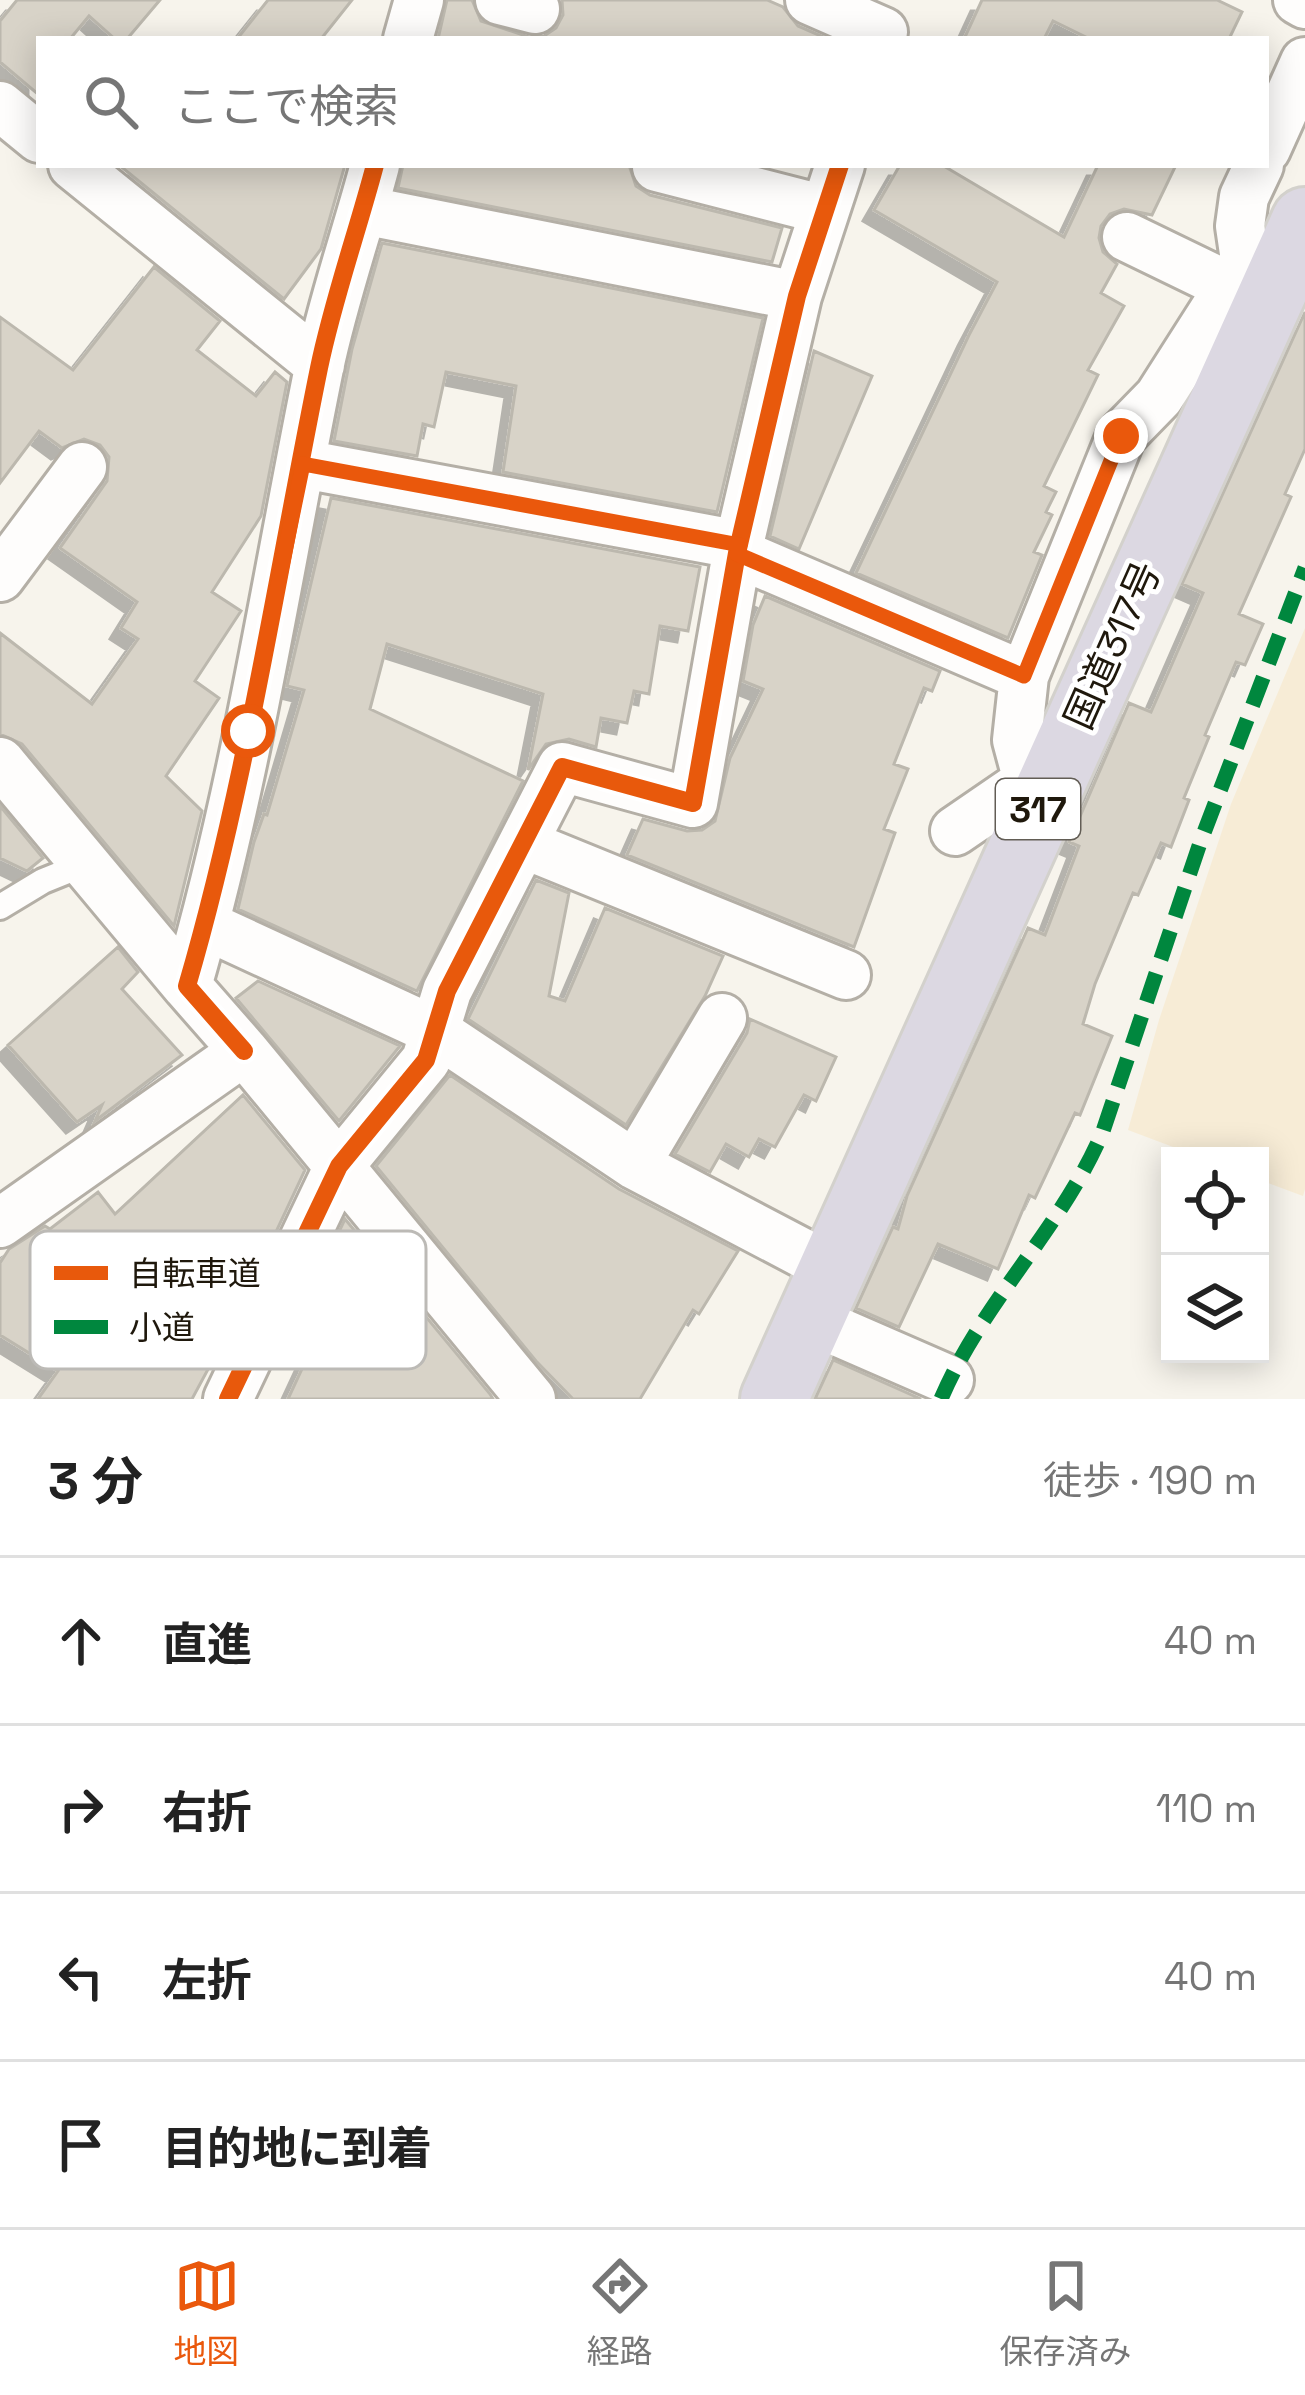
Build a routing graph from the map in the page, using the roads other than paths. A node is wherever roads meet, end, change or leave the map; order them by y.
1 (418, 0) edge
2 (810, 0) edge
3 (886, 24) edge
4 (409, 36) edge
5 (1305, 62) edge
6 (0, 106) edge
7 (36, 136) edge
8 (1269, 142) edge
9 (77, 168) edge
10 (661, 168) edge
11 (839, 168) edge
12 (1258, 168) edge
13 (369, 188) edge
14 (825, 210) junction
15 (1305, 220) edge
16 (1127, 237) dead end
17 (797, 296) junction
18 (1253, 298) junction
19 (1156, 333) dead end
20 (320, 365) junction
21 (1121, 436) junction
22 (303, 464) junction
23 (82, 467) dead end
24 (738, 549) junction
25 (0, 577) edge
26 (1024, 676) junction
27 (0, 762) edge
28 (1038, 785) junction
29 (955, 831) dead end
30 (524, 844) junction
31 (85, 864) junction
32 (0, 907) edge
33 (205, 925) junction
34 (846, 975) dead end
35 (187, 986) junction
36 (722, 1018) dead end
37 (435, 1031) junction
38 (244, 1051) junction
39 (635, 1165) junction
40 (339, 1166) junction
41 (0, 1223) edge
42 (308, 1231) edge
43 (393, 1231) edge
44 (426, 1272) edge
45 (820, 1294) junction
46 (242, 1369) edge
47 (949, 1380) dead end
48 (228, 1399) edge
49 (531, 1399) edge
50 (774, 1399) edge

1 - 4 street
2 - 3 street
5 - 8 street
6 - 7 street
9 - 20 street
10 - 14 street
11 - 14 street
12 - 18 street
13 - 17 street
13 - 20 street
14 - 17 street
15 - 18 highway, 国道317号 / 317
16 - 18 street
17 - 24 street
18 - 21 street
18 - 28 highway, 国道317号 / 317
19 - 21 street
20 - 22 street
21 - 26 street
22 - 24 street
22 - 33 street
23 - 25 street
24 - 26 street
24 - 30 street
26 - 28 street
27 - 31 street
28 - 29 street
28 - 45 highway, 国道317号 / 317
30 - 34 street
30 - 37 street
31 - 32 lane
31 - 35 street
33 - 35 street
33 - 37 street
35 - 38 street
36 - 39 street
37 - 39 street
37 - 40 street
38 - 40 street
38 - 41 street
39 - 45 street
40 - 42 street
40 - 43 street
44 - 49 street
45 - 47 street
45 - 50 highway, 国道317号 / 317
46 - 48 street

